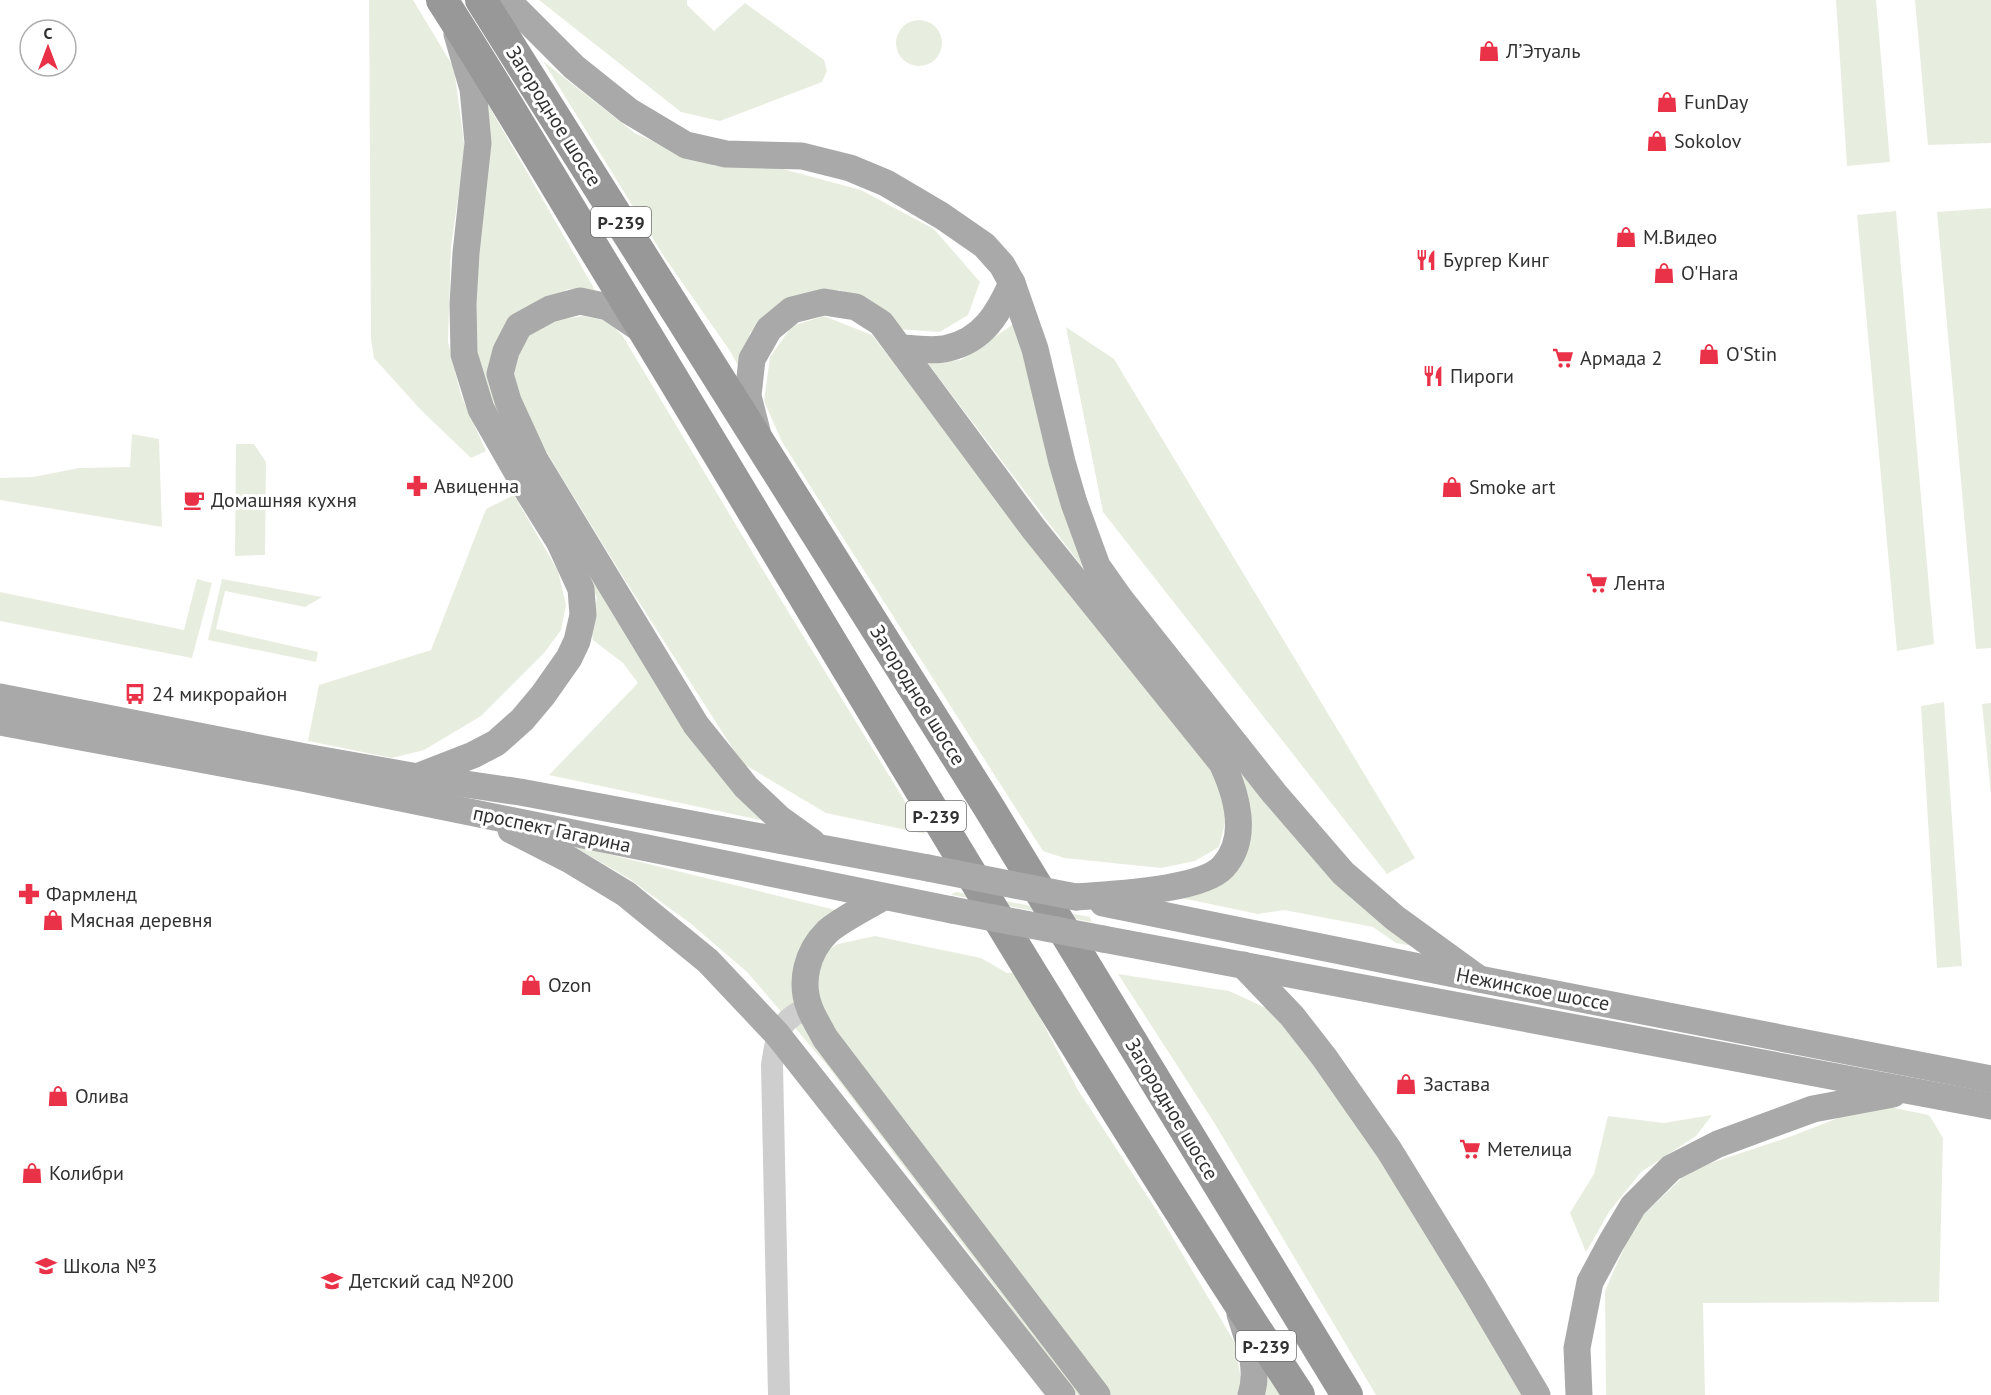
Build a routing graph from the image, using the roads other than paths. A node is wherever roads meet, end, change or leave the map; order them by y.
1 (481, 0) edge
2 (507, 0) edge
3 (447, 8) edge
4 (1012, 283) junction
5 (645, 332) junction
6 (900, 348) junction
7 (761, 444) junction
8 (0, 697) edge
9 (0, 722) edge
10 (418, 777) junction
11 (481, 814) junction
12 (818, 847) junction
13 (883, 897) junction
14 (1076, 897) junction
15 (1103, 939) joint
16 (1243, 965) junction
17 (1479, 979) junction
18 (809, 1007) junction
19 (777, 1034) junction
20 (1991, 1079) edge
21 (1909, 1091) junction
22 (1991, 1106) edge
23 (1234, 1296) junction
24 (779, 1395) edge
25 (1062, 1395) edge
26 (1097, 1395) edge
27 (1251, 1395) edge
28 (1299, 1395) edge
29 (1347, 1395) edge
30 (1537, 1395) edge
31 (1579, 1395) edge

1 - 7 highway, Загородное шоссе / Р-239
2 - 4 main road
3 - 5 highway, Загородное шоссе / Р-239
3 - 10 main road
4 - 6 main road
4 - 17 main road
5 - 12 main road
5 - 23 highway, Загородное шоссе / Р-239
6 - 7 main road
6 - 14 main road
7 - 29 highway, Загородное шоссе / Р-239
8 - 10 main road, проспект Гагарина
9 - 11 main road, проспект Гагарина
10 - 12 main road, проспект Гагарина
11 - 13 main road, проспект Гагарина
11 - 19 main road
12 - 14 main road, проспект Гагарина, bridge
13 - 15 main road, проспект Гагарина, bridge
13 - 18 main road
14 - 17 main road, Нежинское шоссе
15 - 16 main road, Нежинское шоссе
16 - 21 main road, Нежинское шоссе
16 - 30 main road
17 - 20 main road, Нежинское шоссе
18 - 19 street
18 - 26 main road
19 - 24 street
19 - 25 main road
21 - 22 main road, Нежинское шоссе
21 - 31 main road
23 - 27 main road
23 - 28 highway, Загородное шоссе / Р-239

